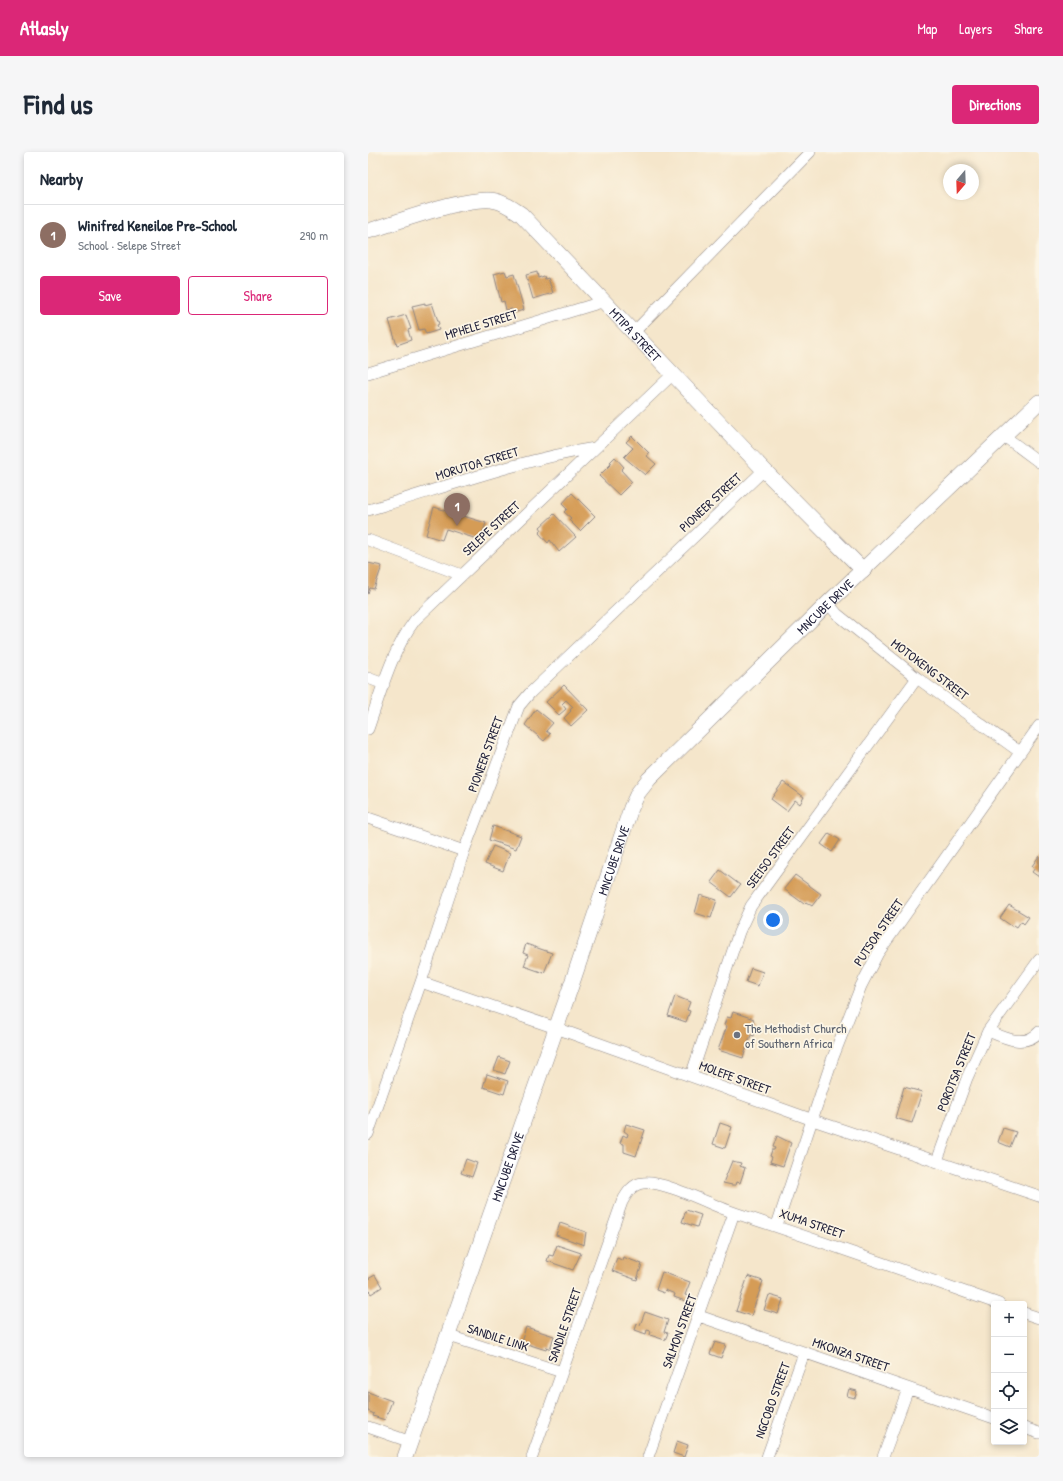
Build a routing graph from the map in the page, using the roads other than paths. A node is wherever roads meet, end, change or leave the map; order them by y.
1 (810, 152) edge
2 (368, 231) edge
3 (602, 302) junction
4 (633, 333) junction
5 (368, 373) edge
6 (673, 374) junction
7 (1039, 402) edge
8 (1004, 436) junction
9 (595, 448) junction
10 (1039, 462) edge
11 (764, 470) junction
12 (368, 510) edge
13 (368, 540) edge
14 (863, 570) junction
15 (462, 575) junction
16 (828, 603) junction
17 (368, 678) edge
18 (917, 678) junction
19 (384, 684) junction
20 (1039, 726) edge
21 (368, 729) edge
22 (1020, 752) junction
23 (368, 818) edge
24 (464, 851) junction
25 (1039, 960) edge
26 (421, 982) junction
27 (556, 1028) junction
28 (988, 1031) junction
29 (1039, 1032) edge
30 (691, 1076) junction
31 (813, 1120) junction
32 (368, 1134) edge
33 (938, 1161) junction
34 (1039, 1196) edge
35 (622, 1202) joint
36 (734, 1213) junction
37 (776, 1226) junction
38 (991, 1301) edge
39 (1027, 1314) edge
40 (699, 1316) junction
41 (1039, 1318) edge
42 (449, 1336) junction
43 (804, 1353) junction
44 (562, 1372) junction
45 (908, 1389) junction
46 (991, 1417) edge
47 (368, 1427) edge
48 (1027, 1429) edge
49 (1039, 1433) edge
50 (411, 1442) junction
51 (406, 1457) edge
52 (532, 1457) edge
53 (648, 1457) edge
54 (767, 1457) edge
55 (883, 1457) edge

1 - 4 street
2 - 3 street, MTIPA STREET
3 - 4 street, MTIPA STREET
3 - 5 street, MPHELE STREET
4 - 6 street, MTIPA STREET
6 - 9 street, SELEPE STREET
6 - 11 street, MTIPA STREET
7 - 8 street, MNCUBE DRIVE
8 - 10 street
8 - 14 street, MNCUBE DRIVE
9 - 12 street, MORUTOA STREET
9 - 15 street, SELEPE STREET
11 - 14 street, MTIPA STREET
11 - 24 street, PIONEER STREET
13 - 15 street
14 - 16 street, MNCUBE DRIVE
15 - 19 street, SELEPE STREET
16 - 18 street, MOTOKENG STREET
16 - 27 street, MNCUBE DRIVE
17 - 19 street
18 - 22 street, MOTOKENG STREET
18 - 30 street, SEEISO STREET
19 - 21 street, SELEPE STREET
20 - 22 street, PUTSOA STREET
22 - 31 street, PUTSOA STREET
23 - 24 street
24 - 26 street, PIONEER STREET
25 - 28 street, POROTSA STREET
26 - 27 street, MOLEFE STREET
26 - 32 street, PIONEER STREET
27 - 30 street, MOLEFE STREET
27 - 42 street, MNCUBE DRIVE
28 - 29 street
28 - 33 street, POROTSA STREET
30 - 31 street, MOLEFE STREET
31 - 33 street, MOLEFE STREET
31 - 37 street, PUTSOA STREET
33 - 34 street, MOLEFE STREET
35 - 36 street, XUMA STREET
35 - 44 street, SANDILE STREET
36 - 37 street, XUMA STREET
36 - 40 street, SALMON STREET
37 - 38 street, XUMA STREET
39 - 41 street
40 - 43 street, MKONZA STREET
40 - 53 street, SALMON STREET
42 - 44 street, SANDILE LINK
42 - 50 street, MNCUBE DRIVE
43 - 45 street, MKONZA STREET
43 - 54 street, NGCOBO STREET
44 - 52 street, SANDILE STREET
45 - 46 street, MKONZA STREET
45 - 55 street
47 - 50 street
48 - 49 street
50 - 51 street, MNCUBE DRIVE

